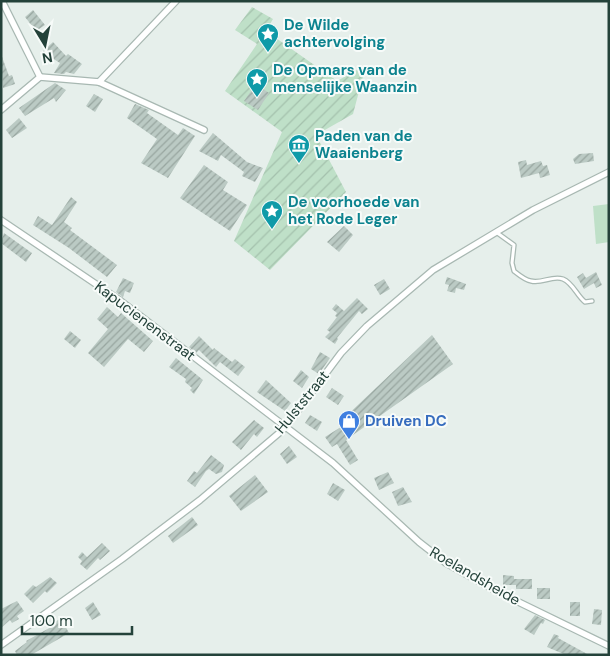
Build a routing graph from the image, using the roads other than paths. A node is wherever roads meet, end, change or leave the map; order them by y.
1 (2, 1) edge
2 (176, 1) edge
3 (40, 77) junction
4 (99, 82) junction
5 (1, 110) edge
6 (204, 130) dead end
7 (609, 172) edge
8 (1, 220) edge
9 (496, 232) junction
10 (592, 301) dead end
11 (285, 428) junction
12 (1, 645) edge
13 (609, 646) edge

1 - 3 street
2 - 4 street
3 - 4 street
3 - 5 street
4 - 6 street
7 - 9 street, Hulststraat
8 - 11 street, Kapucienenstraat
9 - 10 lane
9 - 11 street, Hulststraat
11 - 12 street, Hulststraat
11 - 13 street, Roelandsheide

